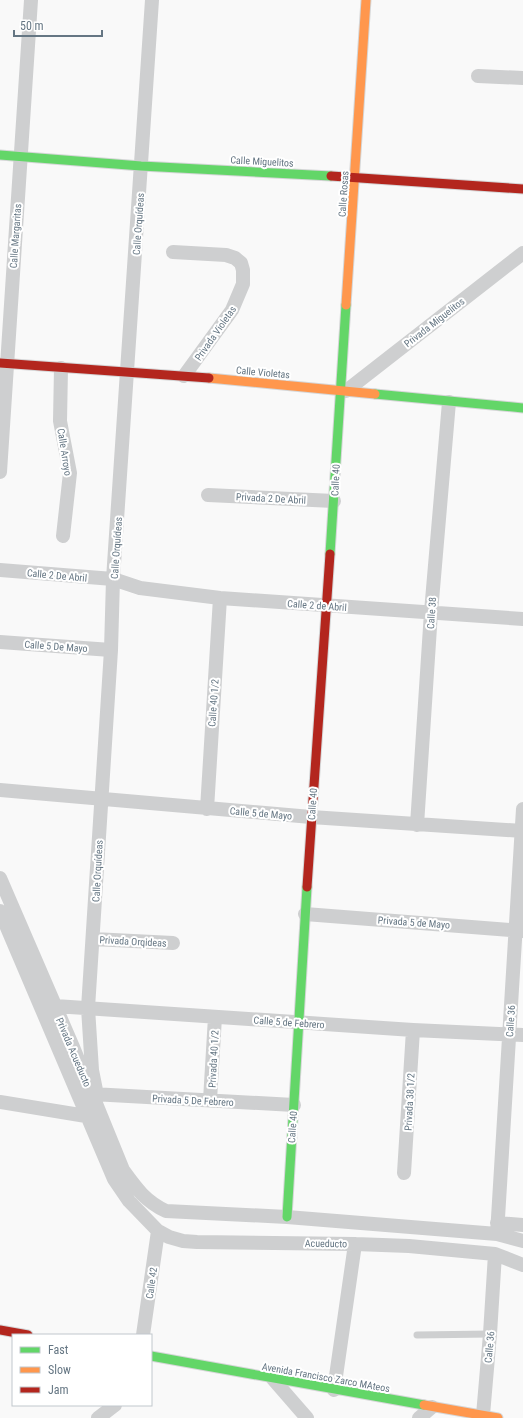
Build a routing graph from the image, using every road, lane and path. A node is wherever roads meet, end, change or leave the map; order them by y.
1 (31, 0) edge
2 (152, 0) edge
3 (366, 0) edge
4 (478, 76) dead end
5 (523, 78) edge
6 (0, 154) edge
7 (20, 155) junction
8 (142, 166) junction
9 (355, 178) junction
10 (523, 189) edge
11 (173, 252) dead end
12 (523, 253) edge
13 (3, 363) edge
14 (61, 368) junction
15 (128, 372) junction
16 (184, 376) junction
17 (343, 391) junction
18 (448, 402) junction
19 (523, 408) edge
20 (0, 472) edge
21 (208, 495) dead end
22 (334, 501) junction
23 (63, 536) dead end
24 (0, 570) edge
25 (113, 579) junction
26 (220, 598) junction
27 (327, 605) junction
28 (431, 612) junction
29 (523, 619) edge
30 (0, 642) edge
31 (112, 650) junction
32 (0, 790) edge
33 (102, 798) junction
34 (207, 809) junction
35 (523, 809) edge
36 (311, 818) junction
37 (417, 825) junction
38 (522, 831) edge
39 (0, 878) edge
40 (0, 911) edge
41 (305, 914) junction
42 (519, 931) edge
43 (93, 939) junction
44 (173, 943) dead end
45 (55, 1006) junction
46 (88, 1008) junction
47 (215, 1017) junction
48 (298, 1022) junction
49 (413, 1030) junction
50 (509, 1034) junction
51 (523, 1036) edge
52 (67, 1050) junction
53 (95, 1095) junction
54 (210, 1100) junction
55 (0, 1102) edge
56 (294, 1105) junction
57 (86, 1116) junction
58 (404, 1173) dead end
59 (286, 1217) junction
60 (523, 1225) edge
61 (497, 1228) junction
62 (158, 1231) junction
63 (523, 1241) edge
64 (355, 1244) junction
65 (495, 1254) junction
66 (523, 1265) edge
67 (0, 1330) edge
68 (22, 1334) edge
69 (143, 1334) edge
70 (490, 1334) junction
71 (417, 1335) dead end
72 (152, 1356) edge
73 (273, 1379) junction
74 (334, 1390) junction
75 (114, 1406) edge
76 (432, 1407) junction
77 (483, 1415) junction
78 (98, 1418) edge
79 (307, 1418) edge
80 (419, 1418) edge
81 (498, 1418) edge

1 - 7 street, Calle Margaritas
2 - 8 street, Calle Orquídeas
3 - 9 street, Calle Rosas
4 - 5 street
6 - 7 street, Calle Miguelitos
7 - 8 street, Calle Miguelitos
7 - 13 street, Calle Margaritas
8 - 9 street, Calle Miguelitos
8 - 15 street, Calle Orquídeas
9 - 10 street, Calle Miguelitos
9 - 17 street, Calle Rosas
11 - 16 street, Privada Violetas
12 - 17 street, Privada Miguelitos
13 - 14 street, Calle Violetas
13 - 20 street, Calle Margaritas
14 - 15 street, Calle Violetas
14 - 23 street, Calle Arroyo
15 - 16 street, Calle Violetas
15 - 25 street, Calle Orquídeas
16 - 17 street, Calle Violetas
17 - 18 street, Calle Violetas
17 - 22 street, Calle 40
18 - 19 street, Calle Violetas
18 - 28 street, Calle 38
21 - 22 street, Privada 2 De Abril
22 - 27 street, Calle 40
24 - 25 street, Calle 2 De Abril
25 - 26 street, Calle 2 de Abril
25 - 31 street, Calle Orquídeas
26 - 27 street, Calle 2 de Abril
26 - 34 street, Calle 40 1/2
27 - 28 street, Calle 2 de Abril
27 - 36 street, Calle 40
28 - 29 street, Calle 2 de Abril
28 - 37 street, Calle 38
30 - 31 street, Calle 5 De Mayo
31 - 33 street, Calle Orquídeas
32 - 33 street, Calle 5 de Mayo
33 - 34 street, Calle 5 de Mayo
33 - 43 street, Calle Orquídeas
34 - 36 street, Calle 5 de Mayo
35 - 38 street, Calle 36
36 - 37 street, Calle 5 de Mayo
36 - 41 street, Calle 40
37 - 38 street, Calle 5 de Mayo
38 - 42 street, Calle 36
39 - 45 street, Privada Acueducto
40 - 52 street, Privada Acueducto
41 - 42 street, Privada 5 de Mayo
41 - 48 street, Calle 40
42 - 50 street, Calle 36
43 - 44 street, Privada Orqideas
43 - 46 street, Calle Orquídeas
45 - 46 street, Calle 5 de Febrero
45 - 52 street, Privada Acueducto
46 - 47 street, Calle 5 de Febrero
46 - 53 street, Calle Orquídeas
47 - 48 street, Calle 5 de Febrero
47 - 54 street, Privada 40 1/2
48 - 49 street, Calle 5 de Febrero
48 - 56 street, Calle 40
49 - 50 street, Calle 5 de Febrero
49 - 58 street, Privada 38 1/2
50 - 51 street, Calle 5 de Febrero
50 - 61 street, Calle 36
52 - 53 street, Privada Acueducto
52 - 57 street, Privada Acueducto
53 - 54 street, Privada 5 De Febrero
53 - 59 street, Privada Acueducto
54 - 56 street, Privada 5 De Febrero
55 - 57 street
56 - 59 street, Calle 40
57 - 62 street, Privada Acueducto
59 - 61 street
60 - 61 street
61 - 63 street
62 - 64 street, Acueducto
62 - 69 street, Calle 42
64 - 65 street, Acueducto
64 - 74 street
65 - 66 street
65 - 70 street, Calle 36
67 - 68 street
70 - 71 lane
70 - 77 street, Calle 36
72 - 73 street, Avenida Francisco Zarco MAteos
73 - 74 street, Avenida Francisco Zarco MAteos
73 - 79 street
74 - 76 street, Avenida Francisco Zarco MAteos
75 - 78 street
76 - 77 street, Avenida Francisco Zarco MAteos
76 - 80 street
77 - 81 street, Avenida Francisco Zarco MAteos

